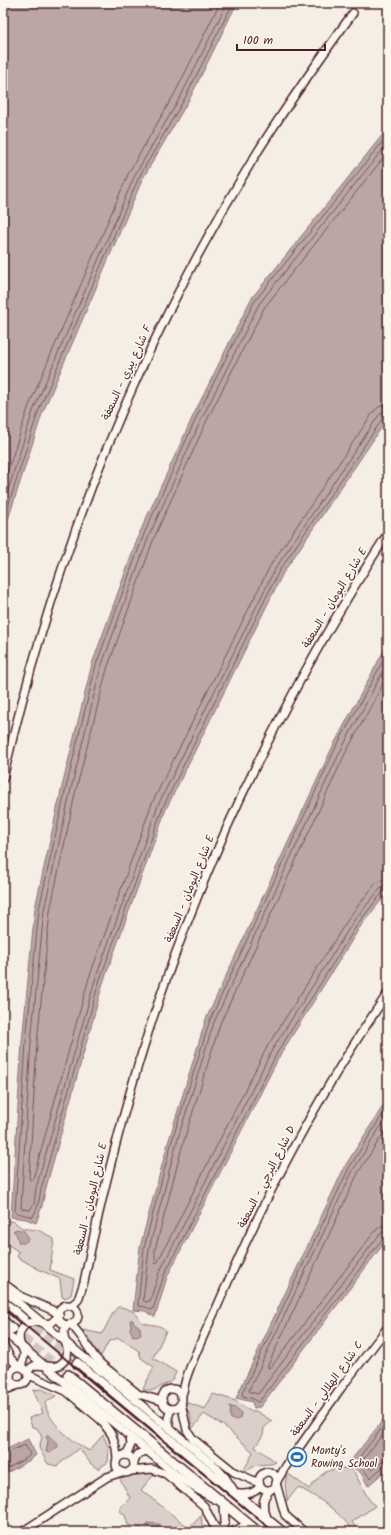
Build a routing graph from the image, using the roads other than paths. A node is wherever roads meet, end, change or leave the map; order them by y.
1 (353, 13) dead end
2 (388, 533) edge
3 (3, 779) edge
4 (388, 993) edge
5 (84, 1282) junction
6 (3, 1283) edge
7 (3, 1290) edge
8 (3, 1302) edge
9 (71, 1306) junction
10 (47, 1307) junction
11 (62, 1307) junction
12 (59, 1316) junction
13 (77, 1316) junction
14 (23, 1319) tunnel mouth
15 (3, 1321) edge
16 (44, 1324) junction
17 (70, 1324) junction
18 (388, 1327) edge
19 (8, 1330) edge
20 (80, 1335) junction
21 (66, 1342) junction
22 (3, 1344) edge
23 (22, 1347) junction
24 (9, 1356) junction
25 (77, 1364) tunnel mouth
26 (43, 1365) junction
27 (19, 1366) junction
28 (29, 1374) junction
29 (11, 1375) junction
30 (68, 1375) tunnel mouth
31 (185, 1381) junction
32 (26, 1382) junction
33 (44, 1382) junction
34 (18, 1385) junction
35 (3, 1390) edge
36 (175, 1390) junction
37 (163, 1400) junction
38 (181, 1400) junction
39 (173, 1409) junction
40 (149, 1411) junction
41 (185, 1421) junction
42 (170, 1428) junction
43 (130, 1437) junction
44 (115, 1444) junction
45 (146, 1451) junction
46 (125, 1455) junction
47 (117, 1461) junction
48 (134, 1463) junction
49 (286, 1466) junction
50 (147, 1469) junction
51 (130, 1471) junction
52 (122, 1472) junction
53 (269, 1473) junction
54 (107, 1477) junction
55 (260, 1482) junction
56 (277, 1482) junction
57 (271, 1490) junction
58 (235, 1493) junction
59 (223, 1504) junction
60 (282, 1504) junction
61 (268, 1520) junction
62 (219, 1531) edge
63 (256, 1531) edge
64 (22, 1532) edge
65 (233, 1532) edge
66 (282, 1532) edge
67 (304, 1532) edge

1 - 3 street, شارع يبري - السعفة F
2 - 5 street, شارع البومان - السعفة E
4 - 31 street, شارع البرحي - السعفة D
5 - 9 street, شارع البومان - السعفة E
5 - 13 street, شارع البومان - السعفة E
6 - 10 street
7 - 16 street
8 - 14 main road
9 - 11 street
9 - 13 street
10 - 11 street
10 - 12 street
11 - 12 street
12 - 16 street
12 - 17 street
13 - 17 street
13 - 20 street
15 - 19 main road
16 - 21 street
16 - 23 street
17 - 20 street
17 - 21 street
18 - 49 street, شارع الهلالي - السعفة C
19 - 23 street
20 - 37 street
21 - 26 street
21 - 40 street
22 - 24 street
23 - 26 street
23 - 27 street
24 - 27 street
24 - 29 street
25 - 58 main road
26 - 28 street
26 - 43 street
27 - 28 street
27 - 29 street
28 - 32 street
28 - 33 street
29 - 34 street
29 - 35 street
30 - 59 main road
31 - 36 street, شارع البرحي - السعفة D
31 - 38 street, شارع البرحي - السعفة D
32 - 33 street
32 - 34 street
33 - 44 street
34 - 35 street
36 - 37 street
36 - 38 street
37 - 39 street
37 - 40 street
38 - 39 street
38 - 41 street
39 - 41 street
39 - 42 street
40 - 42 street
41 - 55 street
42 - 58 street
43 - 45 street
43 - 46 street
44 - 46 street
44 - 47 street
45 - 48 street
45 - 59 street
46 - 47 street
46 - 48 street
47 - 52 street
47 - 54 street
48 - 50 street
48 - 51 street
49 - 53 street
49 - 56 street, شارع الهلالي - السعفة C
50 - 51 street
50 - 62 street
51 - 52 street
52 - 54 street
53 - 55 street
53 - 56 street
54 - 64 street
55 - 57 street
55 - 58 street
56 - 57 street
56 - 60 street
57 - 60 street
57 - 61 street
58 - 61 main road
59 - 62 street
59 - 63 main road
60 - 67 street
61 - 66 main road
63 - 65 street

